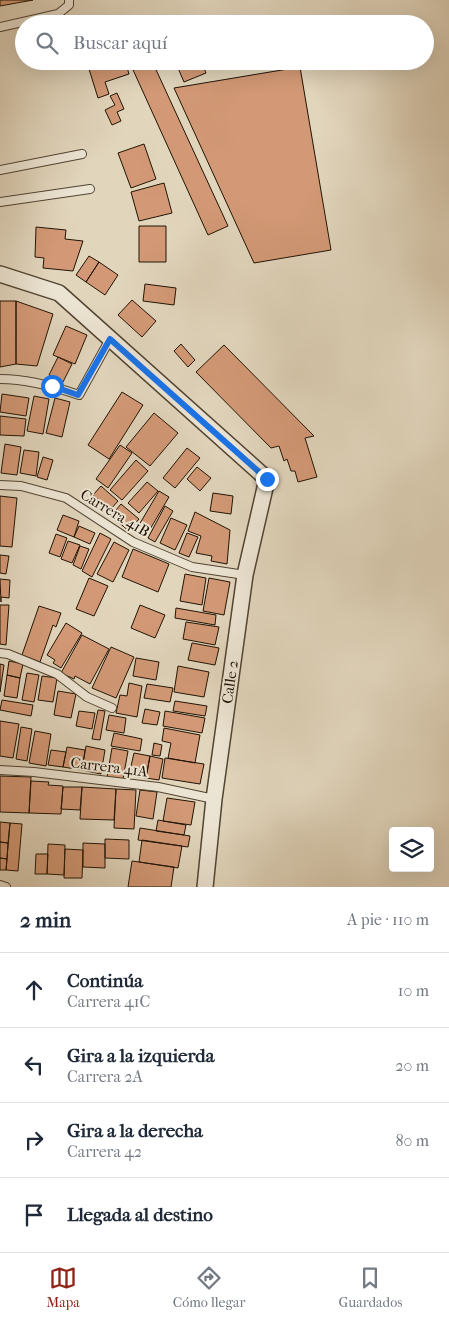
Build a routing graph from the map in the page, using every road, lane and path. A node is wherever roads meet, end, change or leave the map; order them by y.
1 (68, 0) edge
2 (54, 15) edge
3 (15, 24) edge
4 (0, 27) edge
5 (82, 154) dead end
6 (0, 170) edge
7 (90, 189) dead end
8 (0, 202) edge
9 (0, 274) edge
10 (110, 339) junction
11 (0, 379) edge
12 (0, 485) edge
13 (244, 575) junction
14 (0, 653) edge
15 (112, 708) dead end
16 (0, 770) edge
17 (214, 799) junction
18 (0, 885) edge
19 (6, 887) edge
20 (205, 887) edge

1 - 2 lane
3 - 4 lane
5 - 6 lane
7 - 8 lane
9 - 10 street
10 - 11 lane
10 - 13 street, Calle 2
12 - 13 lane, Carrera 41B
13 - 17 street, Calle 2
14 - 15 lane
16 - 17 lane, Carrera 41A
17 - 20 street, Calle 2
18 - 19 lane

